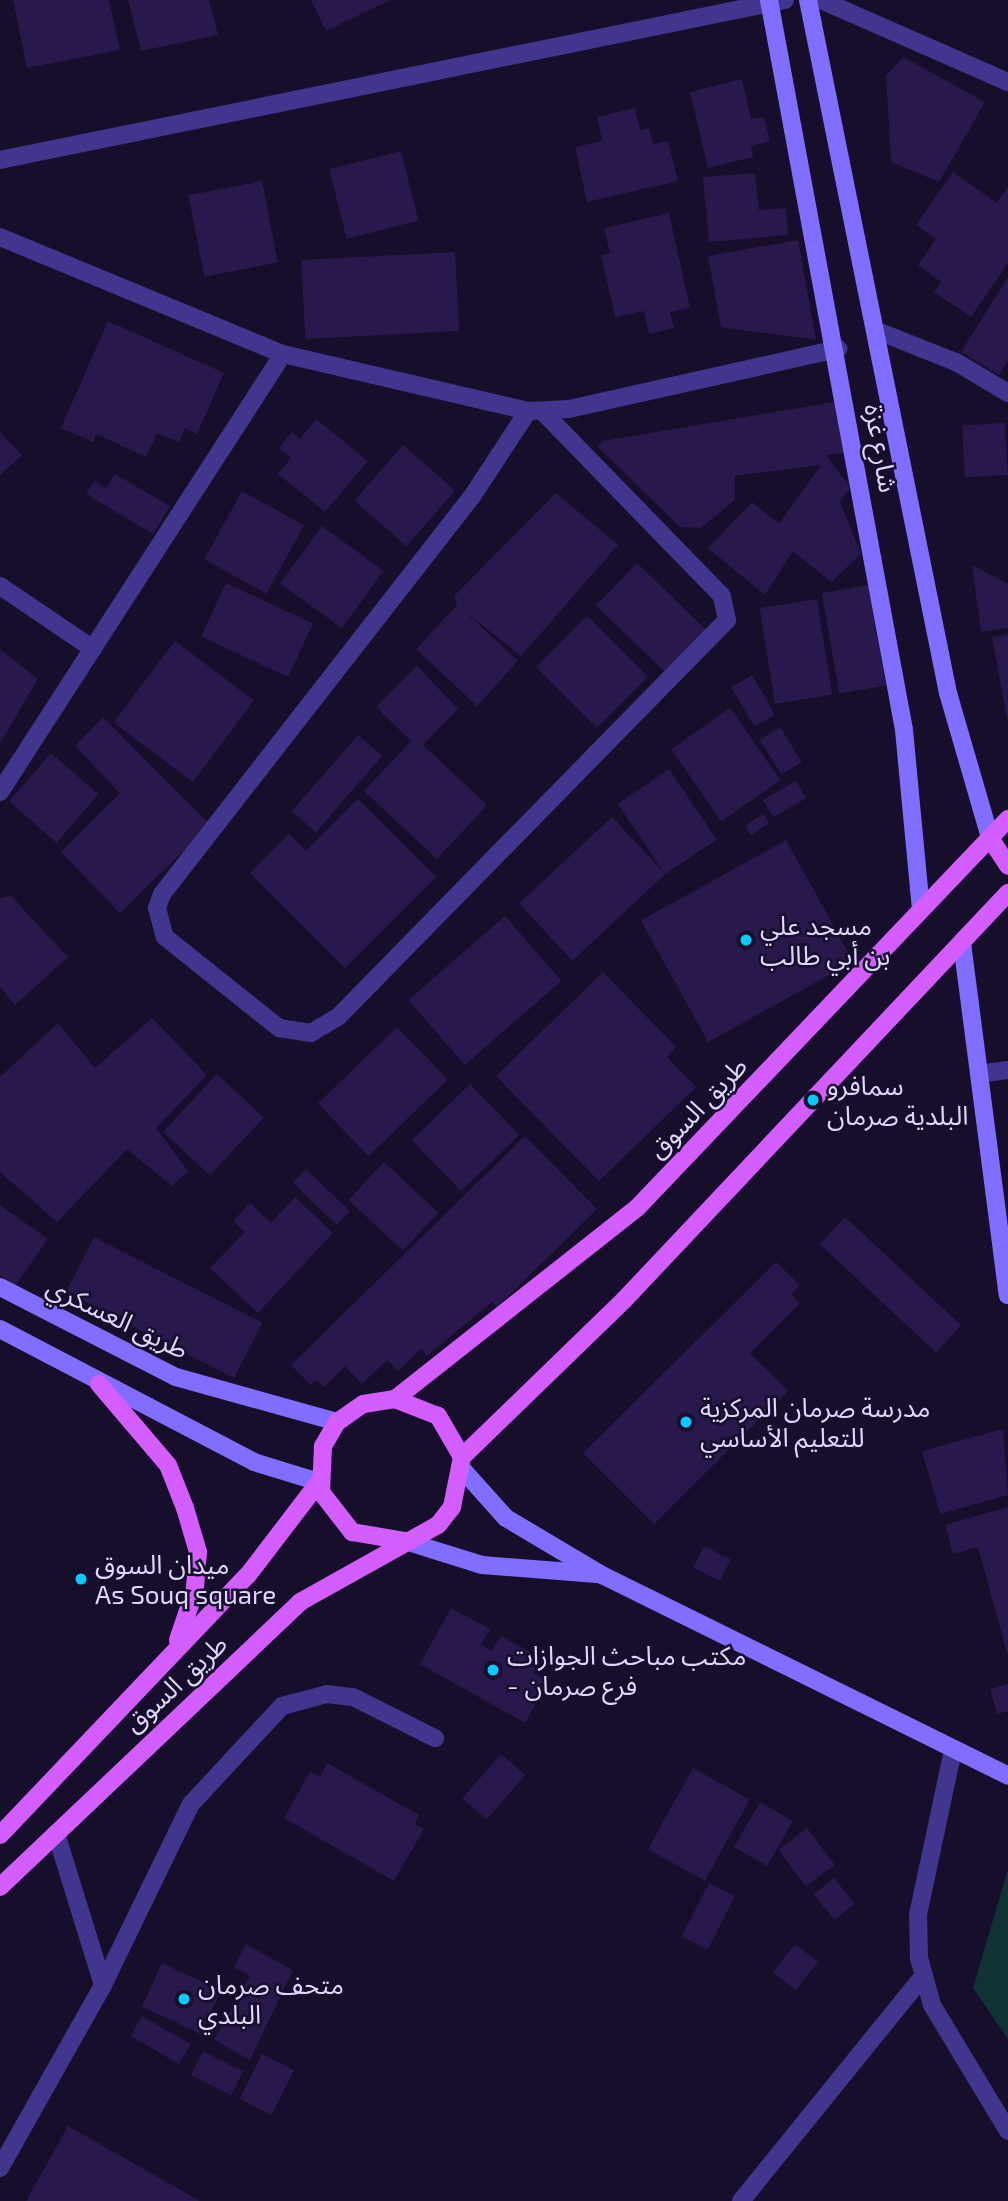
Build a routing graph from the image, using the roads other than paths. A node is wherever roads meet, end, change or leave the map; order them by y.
1 (808, 0) edge
2 (821, 0) edge
3 (775, 2) edge
4 (1008, 82) edge
5 (0, 160) edge
6 (0, 237) edge
7 (875, 330) junction
8 (838, 349) junction
9 (283, 354) junction
10 (1008, 393) edge
11 (535, 411) junction
12 (0, 586) edge
13 (93, 649) junction
14 (0, 792) edge
15 (1008, 819) edge
16 (990, 838) junction
17 (1008, 866) edge
18 (1008, 893) edge
19 (921, 909) junction
20 (962, 943) junction
21 (1008, 1070) edge
22 (979, 1074) junction
23 (0, 1287) edge
24 (1008, 1296) edge
25 (2, 1334) edge
26 (99, 1384) junction
27 (395, 1399) junction
28 (337, 1422) junction
29 (462, 1463) junction
30 (319, 1482) junction
31 (405, 1541) junction
32 (602, 1575) junction
33 (170, 1654) junction
34 (435, 1738) dead end
35 (953, 1750) junction
36 (1008, 1776) edge
37 (56, 1833) junction
38 (0, 1835) edge
39 (0, 1887) edge
40 (924, 1975) junction
41 (103, 1985) junction
42 (1008, 2131) edge
43 (0, 2168) edge
44 (741, 2201) edge

1 - 7 street, شارع غزة
2 - 4 street
3 - 5 street
3 - 8 street, شارع غزة
6 - 9 street
7 - 10 street
7 - 16 street, شارع غزة
8 - 11 street
8 - 19 street, شارع غزة
9 - 11 street
9 - 13 street
11 - 11 street
12 - 13 street
13 - 14 street
15 - 16 main road, طريق السوق
16 - 17 main road
16 - 19 main road, طريق السوق
18 - 20 main road
19 - 27 main road, طريق السوق
20 - 22 street
20 - 29 main road
21 - 22 street
22 - 24 street
23 - 28 street, طريق العسكري
25 - 26 street
26 - 30 street
26 - 33 main road
27 - 28 main road
27 - 29 main road
28 - 30 main road
29 - 31 main road
29 - 32 street
30 - 31 main road
30 - 33 main road, طريق السوق
31 - 32 street
31 - 37 main road, طريق السوق
32 - 35 street
33 - 38 main road, طريق السوق
34 - 41 street
35 - 36 street
35 - 40 street
37 - 39 main road, طريق السوق
37 - 41 street
40 - 42 street
40 - 44 street
41 - 43 street

